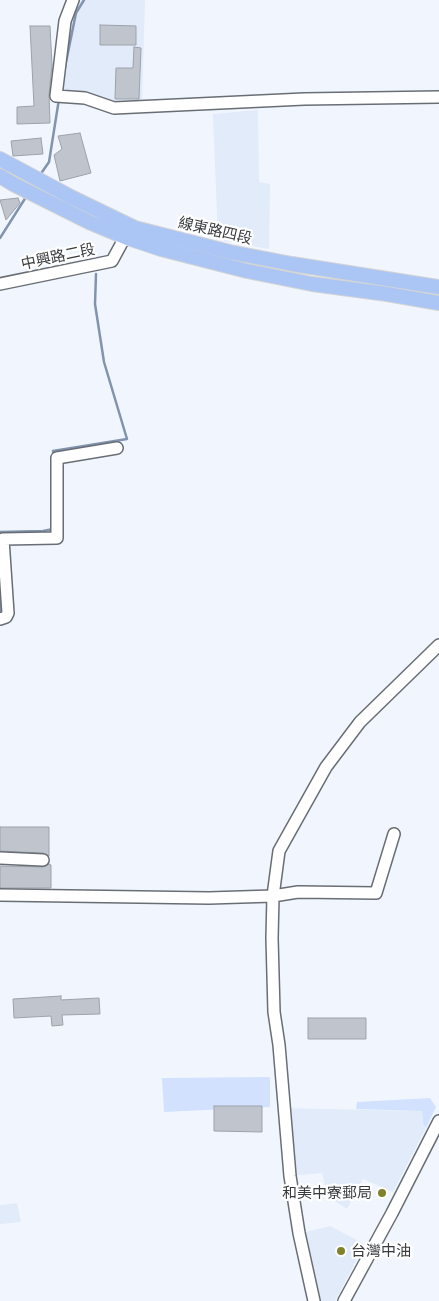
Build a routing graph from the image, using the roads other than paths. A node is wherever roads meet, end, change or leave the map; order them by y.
1 (74, 0) edge
2 (439, 96) edge
3 (0, 159) edge
4 (0, 176) edge
5 (126, 231) junction
6 (0, 284) edge
7 (439, 287) edge
8 (439, 303) edge
9 (116, 448) dead end
10 (0, 619) edge
11 (439, 645) edge
12 (394, 834) dead end
13 (0, 858) edge
14 (43, 860) dead end
15 (0, 895) edge
16 (273, 896) junction
17 (439, 1121) edge
18 (314, 1301) edge
19 (344, 1301) edge

1 - 2 street
3 - 5 main road, 線東路四段
4 - 5 main road, 線東路四段
5 - 6 street, 中興路二段
5 - 7 main road, 線東路四段
5 - 8 main road, 線東路四段
9 - 10 street
11 - 16 street
12 - 16 street
13 - 14 street
15 - 16 street
16 - 18 street
17 - 19 street

